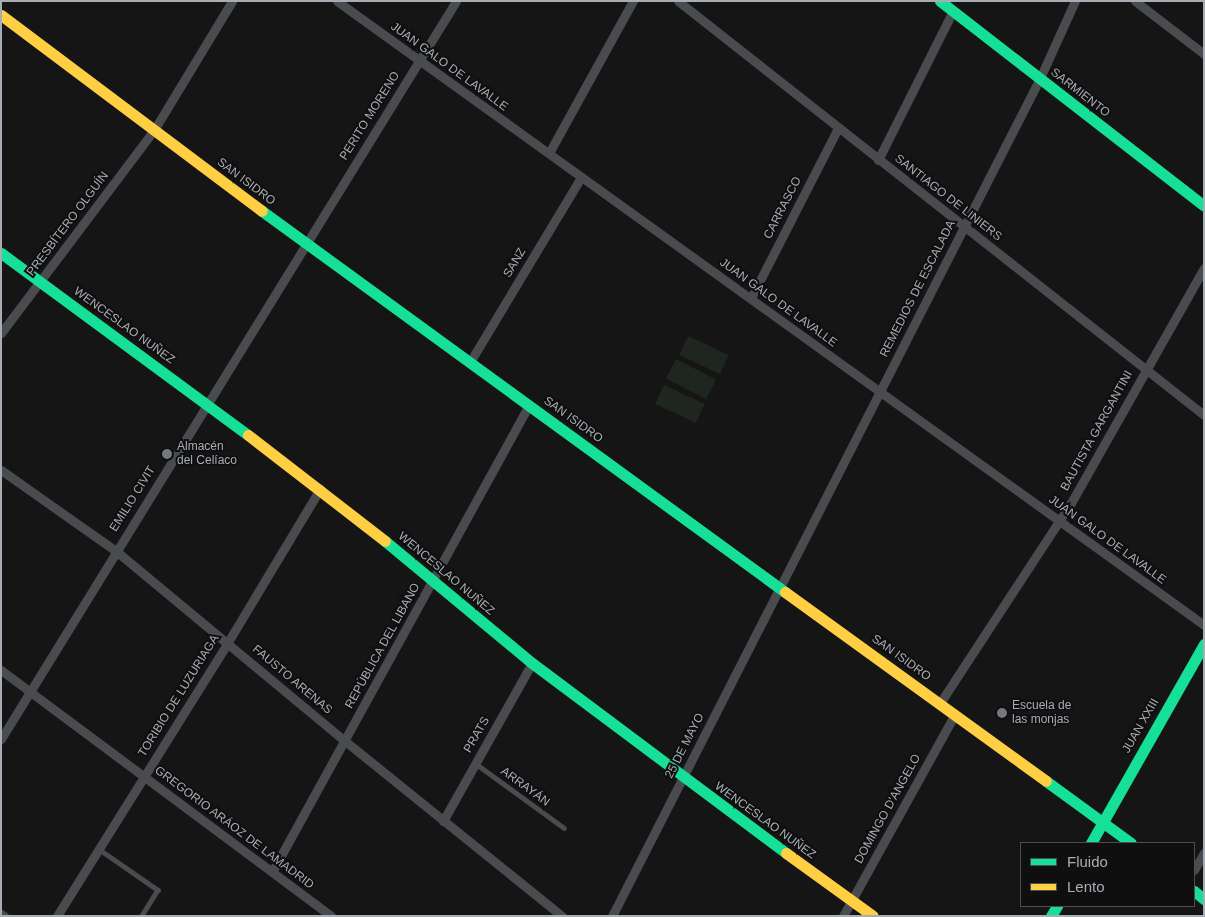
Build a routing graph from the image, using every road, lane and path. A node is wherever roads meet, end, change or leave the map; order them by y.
1 (232, 1) edge
2 (337, 1) edge
3 (456, 1) edge
4 (633, 1) edge
5 (678, 1) edge
6 (940, 1) edge
7 (1075, 1) edge
8 (1135, 1) edge
9 (953, 11) junction
10 (1, 15) edge
11 (1204, 54) edge
12 (419, 60) junction
13 (1040, 78) junction
14 (838, 128) junction
15 (154, 130) junction
16 (549, 154) junction
17 (878, 160) junction
18 (581, 177) junction
19 (1204, 206) edge
20 (964, 226) junction
21 (306, 244) junction
22 (1, 253) edge
23 (1204, 268) edge
24 (40, 282) junction
25 (751, 298) junction
26 (1, 333) edge
27 (470, 362) junction
28 (1145, 370) junction
29 (880, 392) junction
30 (207, 403) junction
31 (529, 405) junction
32 (1204, 415) edge
33 (1, 470) edge
34 (320, 489) junction
35 (1059, 520) junction
36 (116, 551) junction
37 (434, 581) junction
38 (779, 586) junction
39 (1204, 626) edge
40 (228, 642) junction
41 (1204, 644) edge
42 (532, 663) junction
43 (1, 670) edge
44 (30, 692) junction
45 (940, 703) junction
46 (954, 714) junction
47 (1, 739) edge
48 (345, 741) junction
49 (475, 763) junction
50 (144, 776) junction
51 (683, 778) junction
52 (443, 821) junction
53 (1102, 821) junction
54 (564, 828) dead end
55 (1092, 842) edge
56 (1130, 842) edge
57 (98, 849) junction
58 (1204, 853) edge
59 (1195, 868) edge
60 (272, 872) junction
61 (851, 900) junction
62 (57, 916) edge
63 (142, 916) edge
64 (331, 916) edge
65 (562, 916) edge
66 (612, 916) edge
67 (842, 916) edge
68 (873, 916) edge

1 - 15 street, PRESBÍTERO OLGUÍN
2 - 12 street, JUAN GALO DE LAVALLE
3 - 12 street, PERITO MORENO
4 - 16 street
5 - 14 street, SANTIAGO DE LINIERS
6 - 9 street, SARMIENTO
7 - 13 street, REMEDIOS DE ESCALADA
8 - 11 street
9 - 13 street, SARMIENTO
9 - 17 street
10 - 15 street, SAN ISIDRO
12 - 16 street, JUAN GALO DE LAVALLE
12 - 21 street, PERITO MORENO
13 - 19 street, SARMIENTO
13 - 20 street, REMEDIOS DE ESCALADA
14 - 17 street, SANTIAGO DE LINIERS
14 - 25 street, CARRASCO
15 - 21 street, SAN ISIDRO
15 - 24 street, PRESBÍTERO OLGUÍN
16 - 18 street, JUAN GALO DE LAVALLE
17 - 20 street, SANTIAGO DE LINIERS
18 - 25 street, JUAN GALO DE LAVALLE
18 - 27 street, SANZ
20 - 28 street, SANTIAGO DE LINIERS
20 - 29 street, REMEDIOS DE ESCALADA
21 - 27 street, SAN ISIDRO
21 - 30 street, EMILIO CIVIT
22 - 24 street, WENCESLAO NUÑEZ
23 - 28 street, BAUTISTA GARGANTINI
24 - 26 street, PRESBÍTERO OLGUÍN
24 - 30 street, WENCESLAO NUÑEZ
25 - 29 street, JUAN GALO DE LAVALLE
27 - 31 street, SAN ISIDRO
28 - 32 street, SANTIAGO DE LINIERS
28 - 35 street, BAUTISTA GARGANTINI
29 - 35 street, JUAN GALO DE LAVALLE
29 - 38 street, REMEDIOS DE ESCALADA
30 - 34 street, WENCESLAO NUÑEZ
30 - 36 street, EMILIO CIVIT
31 - 37 street, REPÚBLICA DEL LIBANO
31 - 38 street, SAN ISIDRO
33 - 36 street, FAUSTO ARENAS
34 - 37 street, WENCESLAO NUÑEZ
34 - 40 street, TORIBIO DE LUZURIAGA
35 - 39 street, JUAN GALO DE LAVALLE
35 - 45 street, BAUTISTA GARGANTINI
36 - 40 street, FAUSTO ARENAS
36 - 44 street, EMILIO CIVIT
37 - 42 street, WENCESLAO NUÑEZ
37 - 48 street, REPÚBLICA DEL LIBANO
38 - 45 street, SAN ISIDRO
38 - 51 street, 25 DE MAYO
40 - 48 street, FAUSTO ARENAS
40 - 50 street, TORIBIO DE LUZURIAGA
41 - 53 street, JUAN XXIII
42 - 49 street, PRATS
42 - 51 street, WENCESLAO NUÑEZ
43 - 44 street, GREGORIO ARÁOZ DE LAMADRID
44 - 47 street, EMILIO CIVIT
44 - 50 street, GREGORIO ARÁOZ DE LAMADRID
45 - 46 street, SAN ISIDRO
46 - 53 street, SAN ISIDRO
46 - 61 street, DOMINGO D'ANGELO
48 - 52 street, FAUSTO ARENAS
48 - 60 street, REPÚBLICA DEL LIBANO
49 - 52 street, PRATS
49 - 54 lane, ARRAYÁN
50 - 57 street, TORIBIO DE LUZURIAGA
50 - 60 street, GREGORIO ARÁOZ DE LAMADRID
51 - 61 street, WENCESLAO NUÑEZ
51 - 66 street, 25 DE MAYO
52 - 65 street, FAUSTO ARENAS
53 - 55 street, JUAN XXIII
53 - 56 street, SAN ISIDRO
57 - 62 street, TORIBIO DE LUZURIAGA
57 - 63 lane
58 - 59 street
60 - 64 street, GREGORIO ARÁOZ DE LAMADRID
61 - 67 street, DOMINGO D'ANGELO
61 - 68 street, WENCESLAO NUÑEZ

